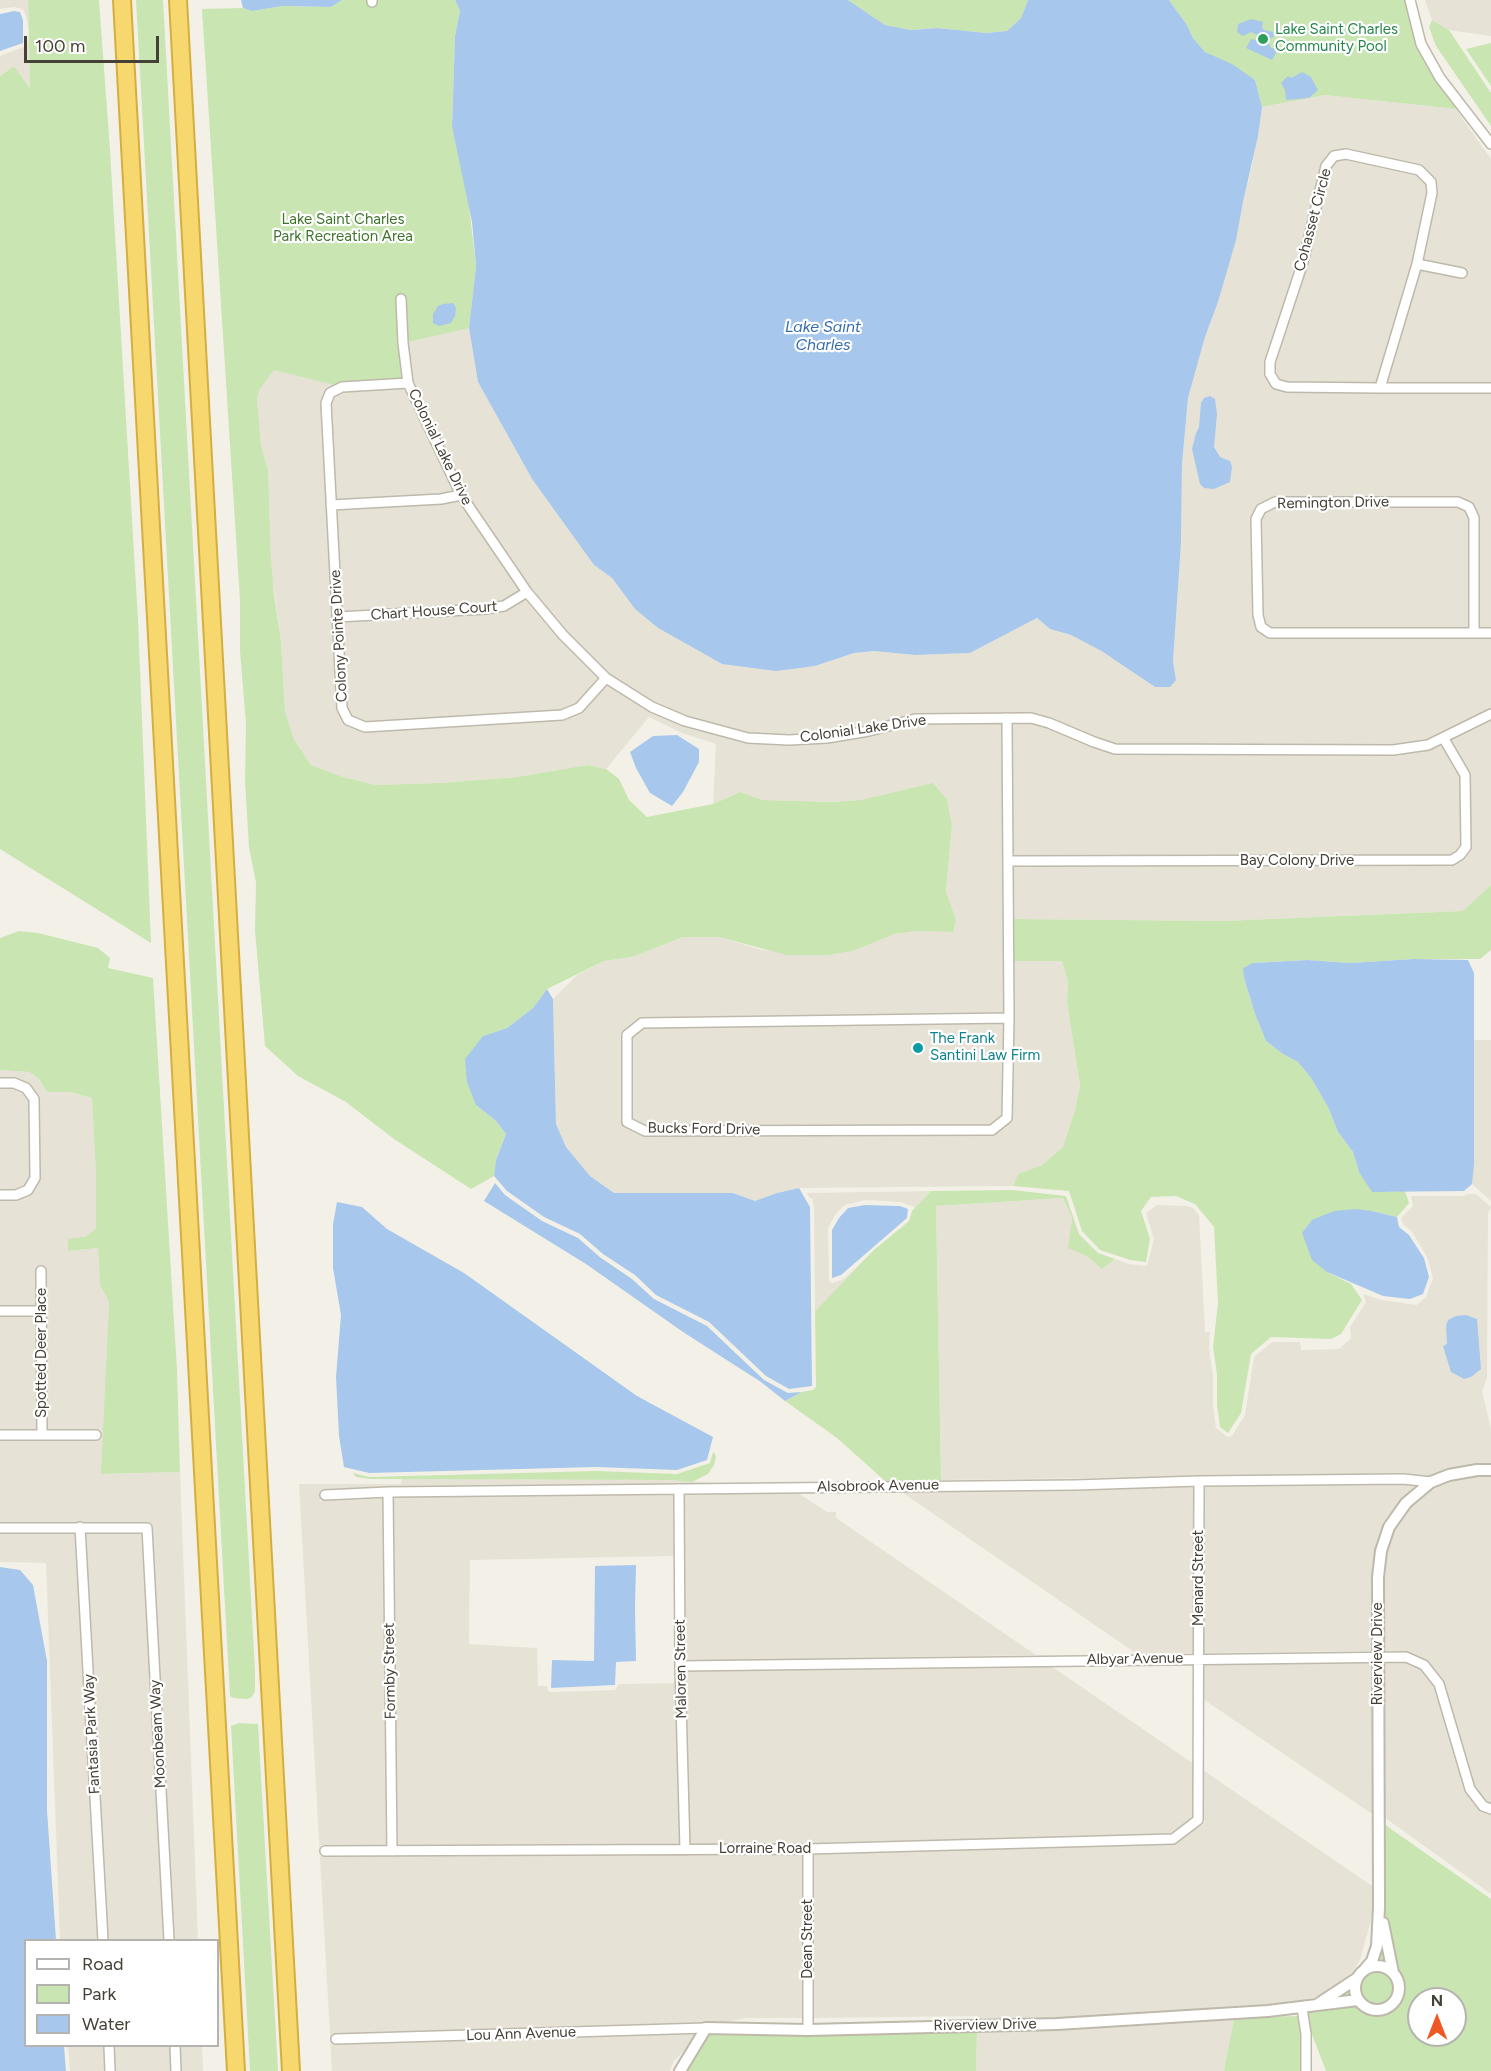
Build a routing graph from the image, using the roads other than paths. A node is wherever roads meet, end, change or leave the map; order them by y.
1 (122, 0) edge
2 (178, 0) edge
3 (1410, 0) edge
4 (1491, 144) edge
5 (1417, 264) junction
6 (1462, 273) dead end
7 (401, 299) dead end
8 (408, 383) junction
9 (1380, 388) junction
10 (1491, 388) edge
11 (461, 495) junction
12 (331, 505) junction
13 (527, 592) junction
14 (338, 617) junction
15 (1474, 633) junction
16 (1491, 633) edge
17 (606, 678) junction
18 (1491, 714) edge
19 (1007, 718) junction
20 (1444, 739) junction
21 (1008, 861) junction
22 (1009, 1018) junction
23 (0, 1083) edge
24 (0, 1195) edge
25 (41, 1271) dead end
26 (0, 1311) edge
27 (42, 1311) junction
28 (42, 1435) junction
29 (96, 1435) dead end
30 (0, 1436) edge
31 (1491, 1470) edge
32 (1198, 1481) junction
33 (1431, 1482) junction
34 (679, 1489) junction
35 (388, 1492) junction
36 (325, 1495) dead end
37 (80, 1527) junction
38 (0, 1528) edge
39 (1378, 1656) junction
40 (1199, 1658) junction
41 (680, 1666) junction
42 (1491, 1809) edge
43 (1198, 1820) joint
44 (808, 1849) junction
45 (685, 1850) junction
46 (325, 1851) dead end
47 (392, 1851) junction
48 (1379, 1907) junction
49 (103, 1939) edge
50 (169, 1939) edge
51 (1365, 1969) junction
52 (1393, 1973) junction
53 (1356, 1979) junction
54 (1358, 2000) junction
55 (1307, 2007) junction
56 (706, 2028) junction
57 (808, 2030) junction
58 (336, 2039) dead end
59 (109, 2047) edge
60 (175, 2047) edge
61 (110, 2071) edge
62 (176, 2071) edge
63 (236, 2071) edge
64 (291, 2071) edge
65 (680, 2071) edge
66 (1306, 2071) edge

1 - 63 highway
2 - 64 highway
3 - 4 street
5 - 6 street
5 - 9 street, Cohasset Circle
5 - 9 street, Cohasset Circle
7 - 8 street, Colonial Lake Drive
8 - 11 street, Colonial Lake Drive
8 - 12 street, Colony Pointe Drive
9 - 10 street, Cohasset Circle
11 - 12 street
11 - 13 street, Colonial Lake Drive
12 - 14 street, Colony Pointe Drive
13 - 14 street, Chart House Court
13 - 17 street, Colonial Lake Drive
14 - 17 street, Colony Pointe Drive
15 - 15 street, Remington Drive
15 - 16 street, Remington Drive
17 - 19 street, Colonial Lake Drive
18 - 20 street, Colonial Lake Drive
19 - 20 street, Colonial Lake Drive
19 - 21 street, Bucks Ford Drive
20 - 21 street, Bay Colony Drive
21 - 22 street, Bucks Ford Drive
22 - 22 street, Bucks Ford Drive
23 - 24 street
25 - 27 street, Spotted Deer Place
26 - 27 street
27 - 28 street, Spotted Deer Place
28 - 29 street
28 - 30 street
31 - 33 street, Riverview Drive
32 - 33 street, Alsobrook Avenue
32 - 34 street, Alsobrook Avenue
32 - 40 street, Menard Street
33 - 39 street, Riverview Drive
34 - 35 street, Alsobrook Avenue
34 - 41 street, Maloren Street
35 - 36 street, Alsobrook Avenue
35 - 47 street, Formby Street
37 - 38 street
37 - 49 street, Fantasia Park Way
37 - 50 street, Moonbeam Way
39 - 40 street, Albyar Avenue
39 - 42 street, Albyar Avenue
39 - 48 street, Riverview Drive
40 - 41 street, Albyar Avenue
40 - 43 street, Menard Street
41 - 45 street, Maloren Street
43 - 44 street, Lorraine Road
44 - 45 street, Lorraine Road
44 - 57 street, Dean Street
45 - 47 street, Lorraine Road
46 - 47 street, Lorraine Road
48 - 51 street, Riverview Drive
48 - 52 street, Riverview Drive
51 - 52 street
51 - 53 street, Riverview Drive
52 - 54 street, Riverview Drive
53 - 54 street
53 - 55 street, Riverview Drive
54 - 55 street, Riverview Drive
55 - 57 street, Riverview Drive
55 - 66 street
56 - 57 street, Riverview Drive
56 - 58 street, Lou Ann Avenue
56 - 65 street
59 - 61 street
60 - 62 street

